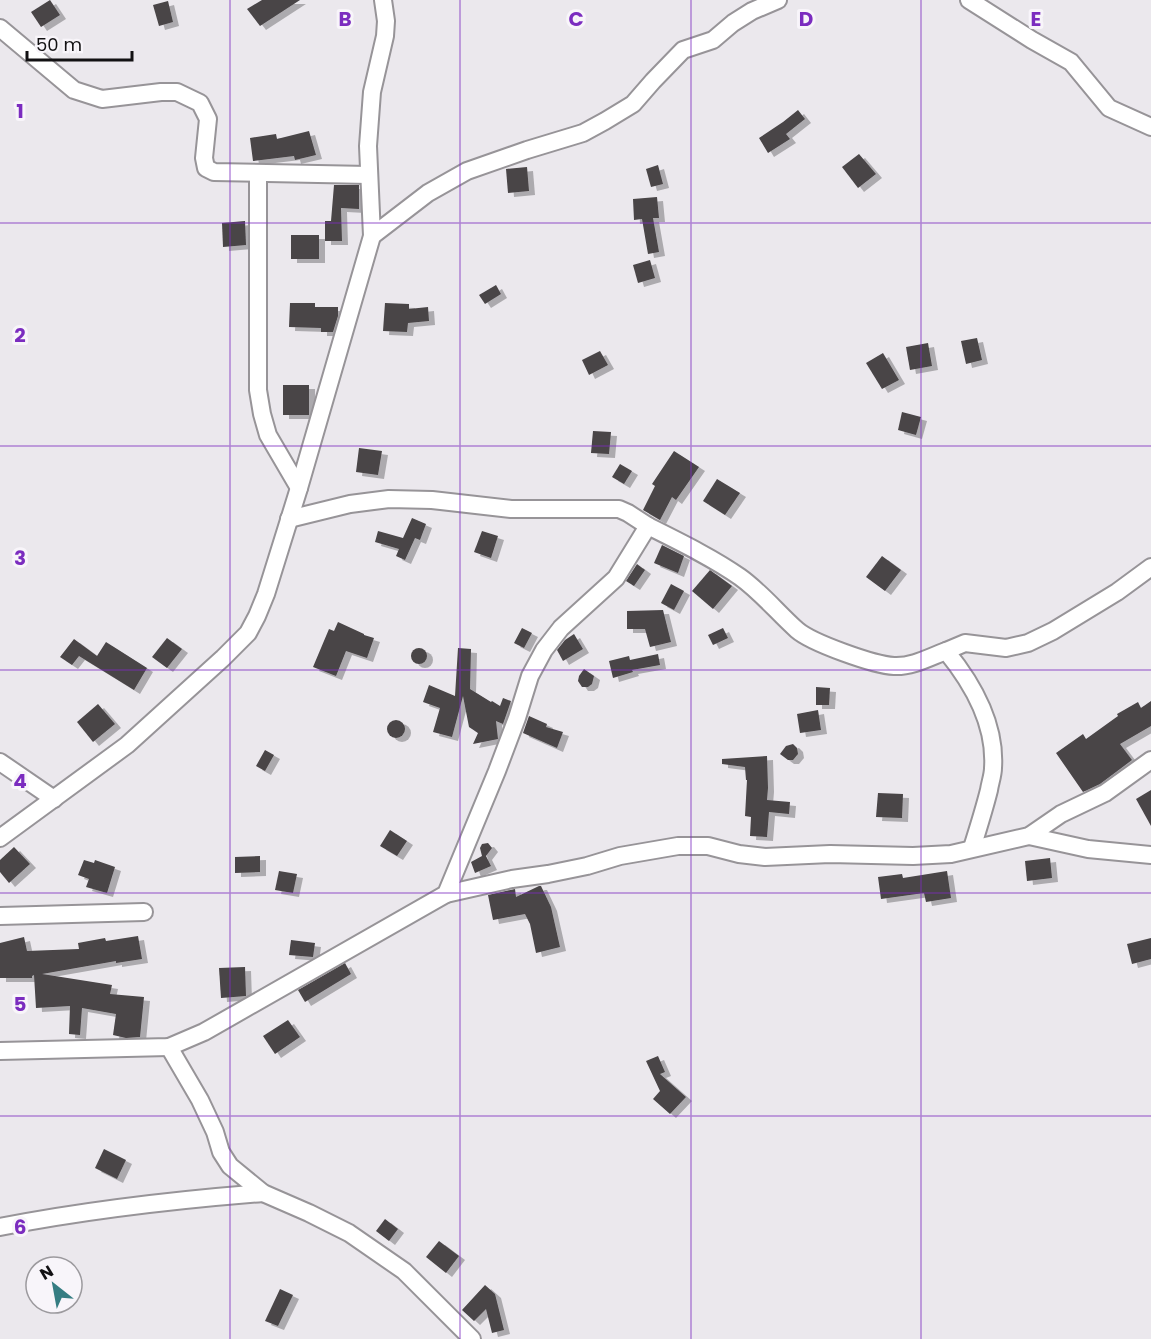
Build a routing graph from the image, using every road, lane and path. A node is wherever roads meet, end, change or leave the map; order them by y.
1 (383, 0) edge
2 (778, 0) edge
3 (969, 0) edge
4 (0, 28) edge
5 (1151, 127) edge
6 (258, 173) junction
7 (369, 175) junction
8 (372, 236) junction
9 (299, 488) junction
10 (290, 519) junction
11 (648, 526) junction
12 (1151, 567) edge
13 (946, 651) junction
14 (1151, 760) edge
15 (0, 762) edge
16 (54, 798) junction
17 (1029, 836) junction
18 (0, 838) edge
19 (972, 848) junction
20 (1151, 855) edge
21 (446, 894) junction
22 (144, 912) dead end
23 (0, 916) edge
24 (170, 1047) junction
25 (0, 1051) edge
26 (263, 1193) junction
27 (0, 1227) edge
28 (472, 1339) edge

1 - 7 street
2 - 8 street
3 - 5 street
4 - 6 street
6 - 7 street
6 - 9 street
7 - 8 street
8 - 9 street
9 - 10 street
10 - 11 street
10 - 16 street
11 - 13 street
11 - 21 street
12 - 13 street
13 - 19 street
14 - 17 street
15 - 16 street
16 - 18 street
17 - 19 street
17 - 20 street
19 - 21 street
21 - 24 street
22 - 23 street
24 - 25 street
24 - 26 street
26 - 27 street
26 - 28 street

